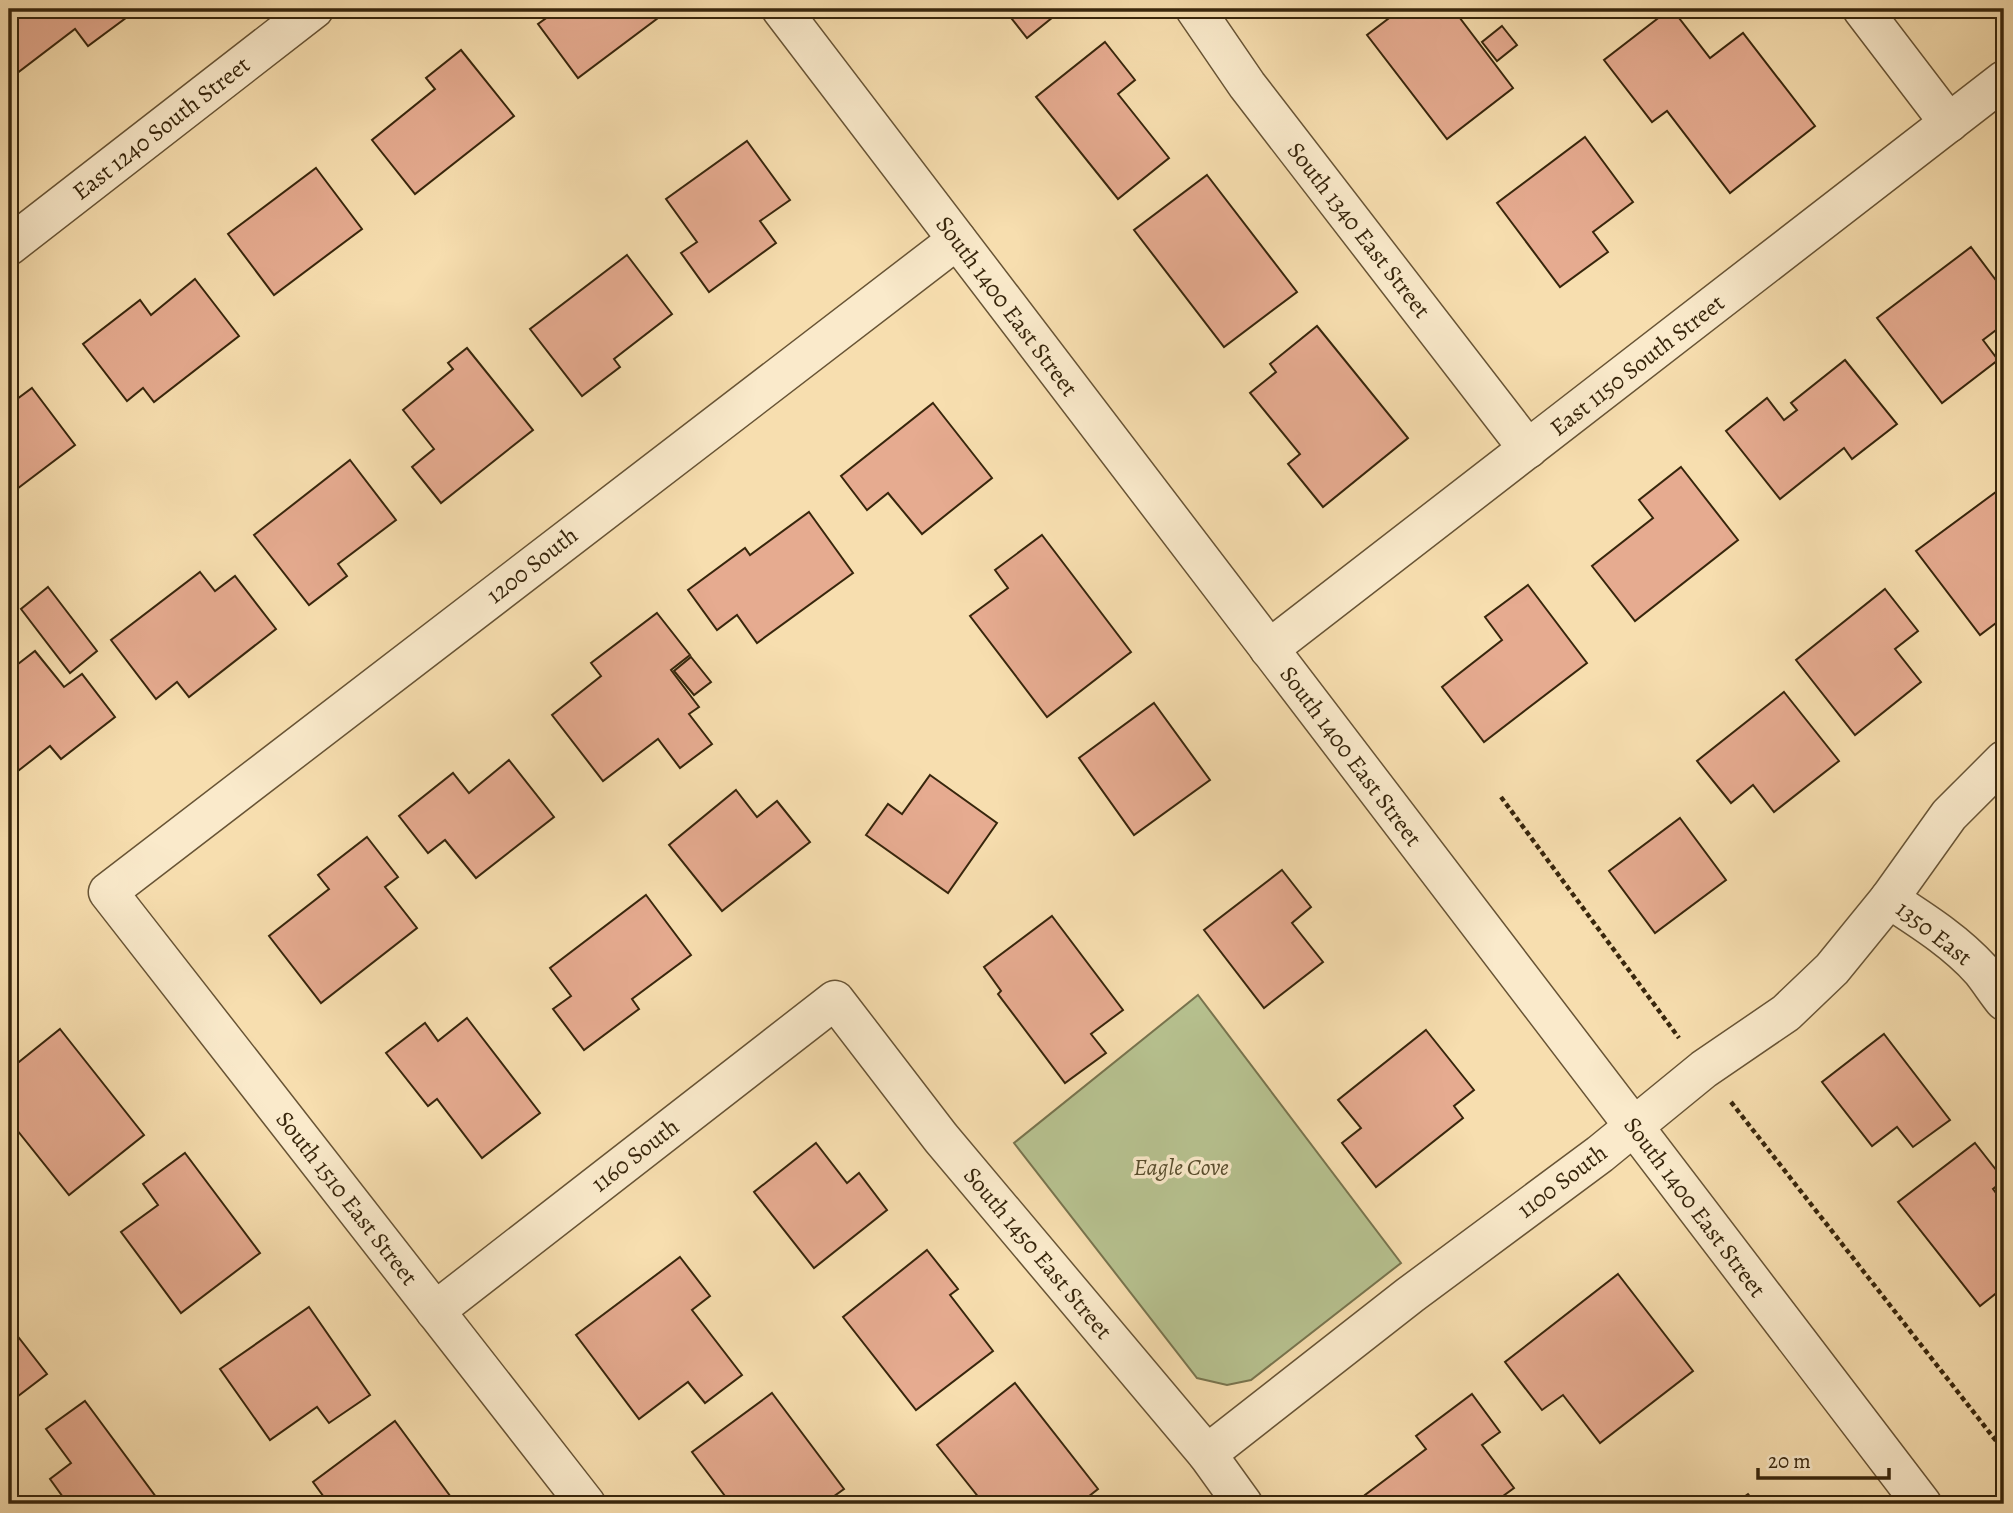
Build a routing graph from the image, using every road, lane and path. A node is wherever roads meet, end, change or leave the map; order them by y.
1 (314, 9) edge
2 (780, 9) edge
3 (1195, 9) edge
4 (1862, 9) edge
5 (2004, 80) edge
6 (1948, 123) junction
7 (957, 240) junction
8 (9, 246) edge
9 (1528, 449) junction
10 (1269, 649) junction
11 (2004, 760) edge
12 (1501, 797) dead end
13 (108, 892) joint
14 (1889, 899) junction
15 (835, 1000) joint
16 (2004, 1001) edge
17 (1667, 1024) dead end
18 (1745, 1119) dead end
19 (1634, 1126) junction
20 (435, 1311) junction
21 (2004, 1451) edge
22 (1207, 1454) junction
23 (586, 1504) edge
24 (1243, 1504) edge
25 (1922, 1504) edge

1 - 8 street, East 1240 South Street
2 - 7 street, South 1400 East Street
3 - 9 street, South 1340 East Street
4 - 6 street
5 - 6 street, East 1150 South Street
6 - 9 street, East 1150 South Street
7 - 10 street, South 1400 East Street
7 - 13 street, 1200 South
9 - 10 street, East 1150 South Street
10 - 19 street, South 1400 East Street
11 - 14 street, 1100 South
12 - 17 path
13 - 20 street, South 1510 East Street
14 - 16 street, 1350 East
14 - 19 street, 1100 South
15 - 20 street, 1160 South
15 - 22 street, South 1450 East Street
18 - 21 path
19 - 22 street, 1100 South
19 - 25 street, South 1400 East Street
20 - 23 street, South 1510 East Street
22 - 24 street, South 1450 East Street

